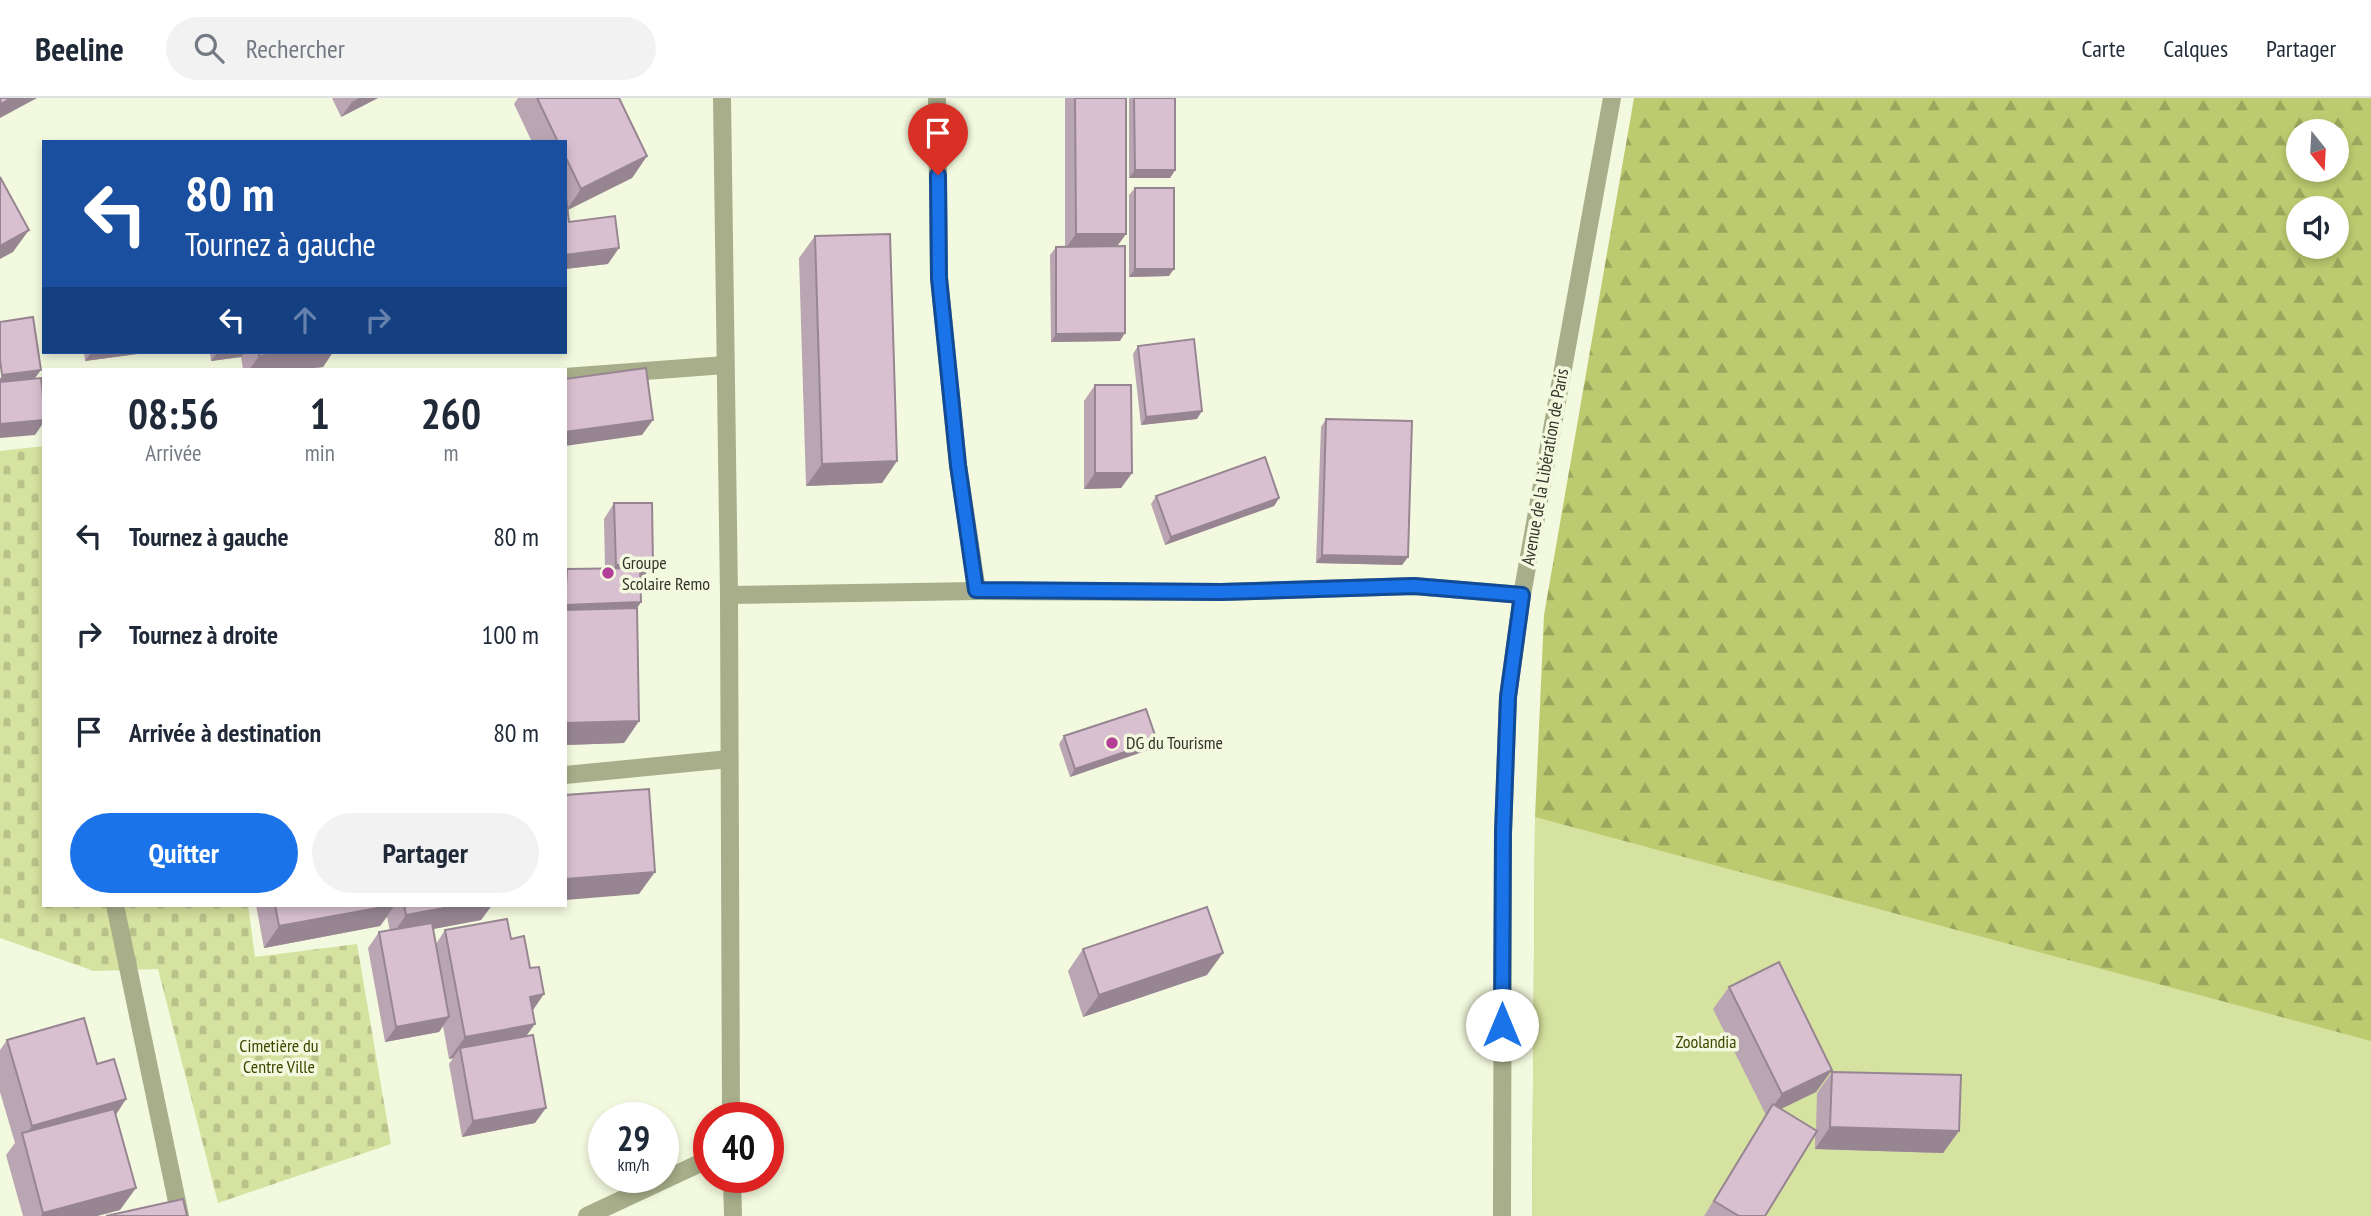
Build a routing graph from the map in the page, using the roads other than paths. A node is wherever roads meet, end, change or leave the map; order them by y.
1 (722, 98) edge
2 (937, 98) edge
3 (1612, 98) edge
4 (725, 365) junction
5 (567, 377) edge
6 (976, 590) junction
7 (729, 595) junction
8 (1522, 595) junction
9 (729, 759) junction
10 (567, 775) edge
11 (115, 907) edge
12 (731, 1102) edge
13 (693, 1166) edge
14 (732, 1193) edge
15 (180, 1216) edge
16 (587, 1216) edge
17 (733, 1216) edge
18 (1502, 1216) edge

1 - 4 street
2 - 6 street
3 - 8 street, Avenue de la Libération de Paris
4 - 5 street
4 - 7 street
6 - 7 street
6 - 8 street
7 - 9 street
8 - 18 street, Avenue de la Libération de Paris
9 - 10 street
9 - 12 street
11 - 15 street
13 - 16 street
14 - 17 street

